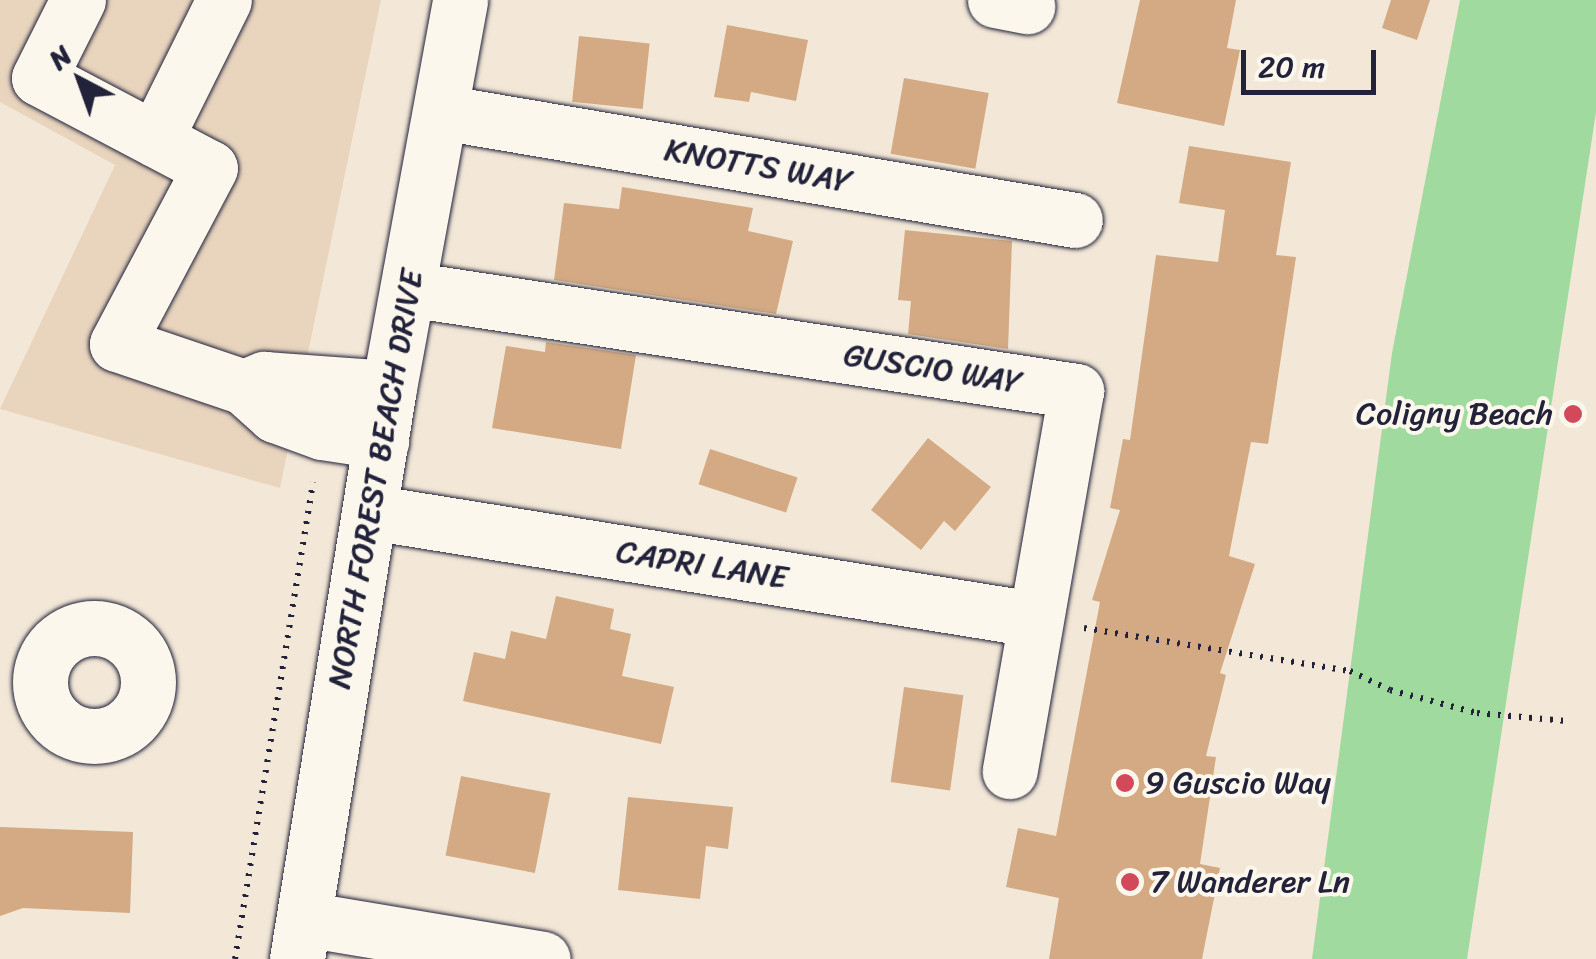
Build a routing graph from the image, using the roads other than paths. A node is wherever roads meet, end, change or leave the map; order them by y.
1 (78, 0) edge
2 (224, 0) edge
3 (460, 0) edge
4 (442, 112) junction
5 (155, 139) junction
6 (1074, 220) dead end
7 (408, 288) junction
8 (244, 387) junction
9 (389, 388) junction
10 (381, 441) junction
11 (370, 512) junction
12 (1033, 619) junction
13 (1010, 771) dead end
14 (301, 939) edge
15 (543, 959) edge

1 - 5 street
2 - 5 street
3 - 4 street, NORTH FOREST BEACH DRIVE
4 - 6 street, KNOTTS WAY
4 - 7 street, NORTH FOREST BEACH DRIVE
5 - 8 street
7 - 9 street, NORTH FOREST BEACH DRIVE
7 - 12 street, GUSCIO WAY
8 - 9 street
8 - 10 street
9 - 10 street, NORTH FOREST BEACH DRIVE
10 - 11 street, NORTH FOREST BEACH DRIVE
11 - 12 street, CAPRI LANE
11 - 14 street, NORTH FOREST BEACH DRIVE
12 - 13 street, GUSCIO WAY
14 - 15 street

